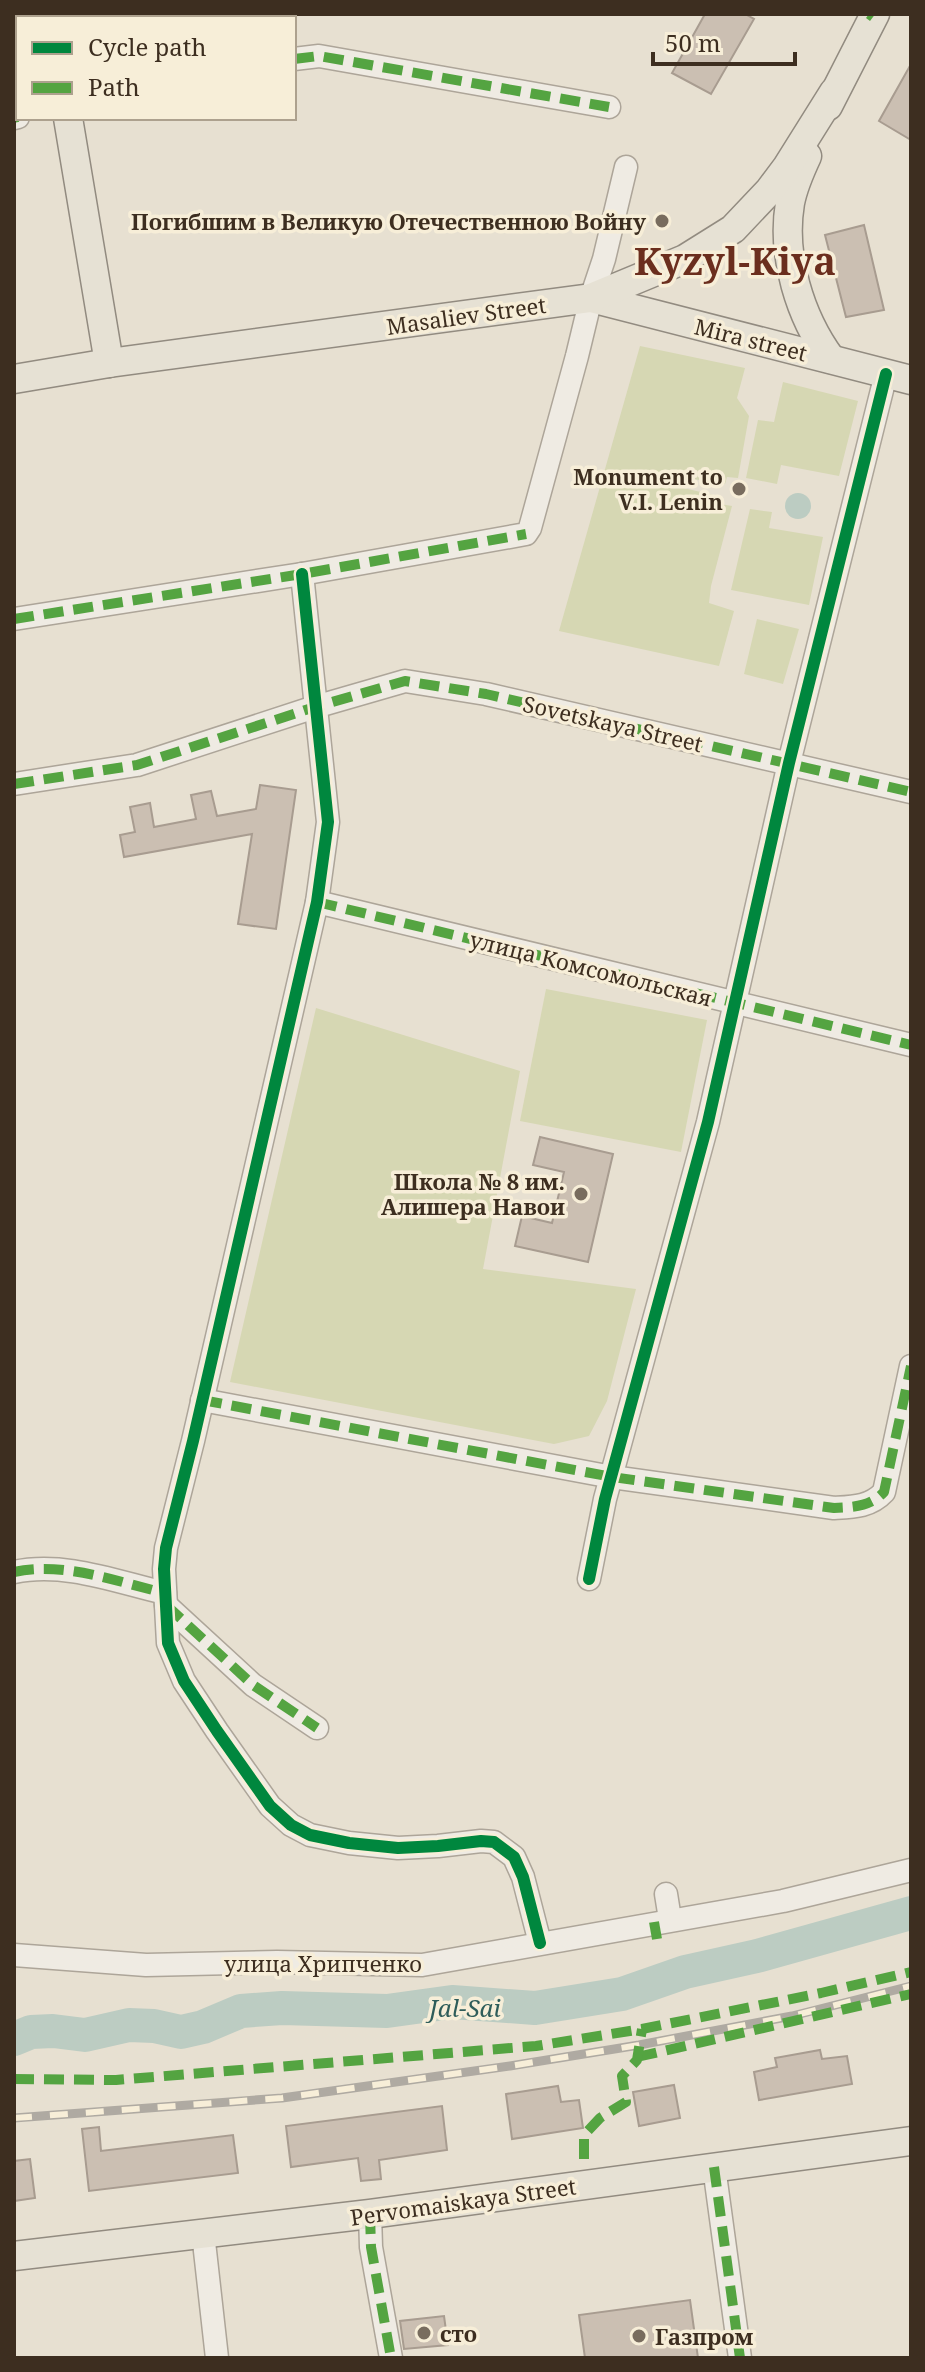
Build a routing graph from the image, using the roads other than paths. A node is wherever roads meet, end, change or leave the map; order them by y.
1 (872, 15) edge
2 (296, 59) edge
3 (834, 92) junction
4 (609, 107) dead end
5 (68, 120) edge
6 (626, 167) dead end
7 (591, 298) junction
8 (831, 359) junction
9 (109, 363) junction
10 (898, 377) edge
11 (14, 379) edge
12 (302, 574) junction
13 (14, 619) edge
14 (315, 707) junction
15 (789, 763) junction
16 (14, 784) edge
17 (911, 792) edge
18 (317, 902) junction
19 (735, 1003) junction
20 (911, 1045) edge
21 (911, 1366) edge
22 (202, 1400) junction
23 (612, 1477) junction
24 (14, 1572) edge
25 (589, 1579) dead end
26 (166, 1599) junction
27 (317, 1728) dead end
28 (911, 1870) edge
29 (666, 1894) dead end
30 (670, 1919) junction
31 (540, 1943) junction
32 (14, 1955) edge
33 (911, 2141) edge
34 (714, 2167) junction
35 (370, 2214) junction
36 (203, 2233) junction
37 (14, 2256) edge
38 (217, 2358) edge
39 (391, 2358) edge
40 (740, 2358) edge

1 - 3 main road
2 - 4 street
3 - 7 main road, Masaliev Street
3 - 8 main road
5 - 9 main road
6 - 7 street
7 - 8 main road, Mira street
7 - 9 main road, Masaliev Street
7 - 12 street
8 - 10 main road, Mira street
9 - 11 main road, Masaliev Street
10 - 15 street
12 - 13 street
12 - 14 street
14 - 15 street, Sovetskaya Street
14 - 16 street, Sovetskaya Street
14 - 18 street
15 - 17 street, Sovetskaya Street
15 - 19 street
18 - 19 street, улица Комсомольская
18 - 22 street
19 - 20 street, улица Комсомольская
19 - 23 street
21 - 23 street
22 - 23 street
22 - 26 street
23 - 25 street
24 - 26 street
26 - 27 street
26 - 31 street
28 - 30 street, улица Хрипченко
29 - 30 street
30 - 31 street, улица Хрипченко
31 - 32 street, улица Хрипченко
33 - 34 main road, Pervomaiskaya Street
34 - 35 main road, Pervomaiskaya Street
34 - 40 street
35 - 36 main road, Pervomaiskaya Street
35 - 39 street
36 - 37 main road, Pervomaiskaya Street
36 - 38 street

